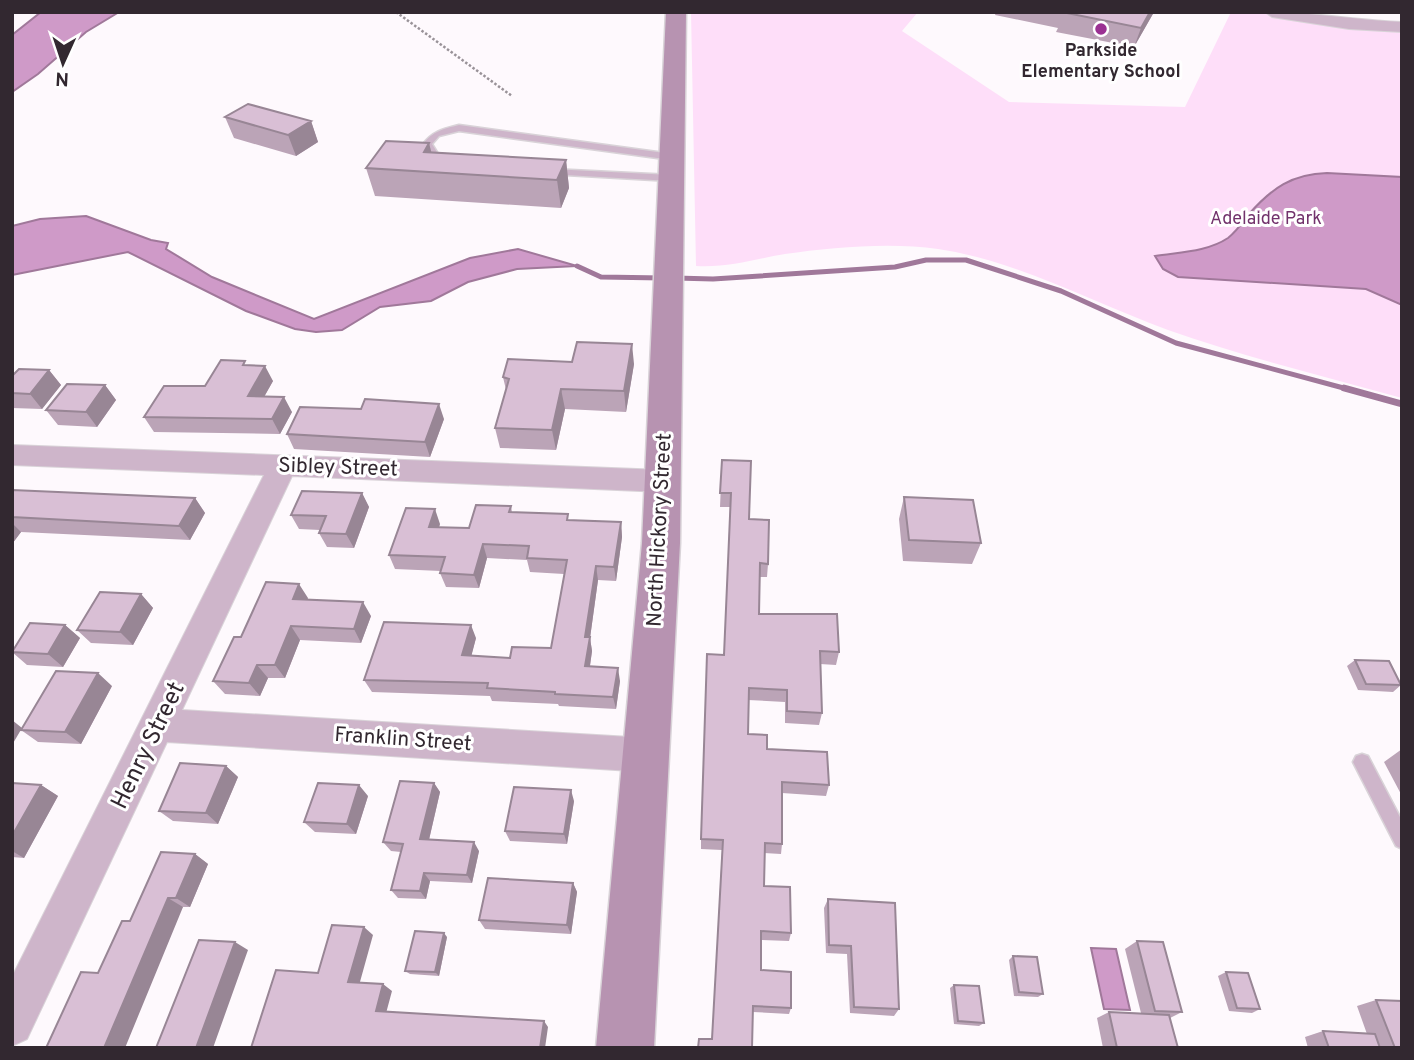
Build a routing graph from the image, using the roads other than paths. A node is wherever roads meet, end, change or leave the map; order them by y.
1 (676, 12) edge
2 (1272, 12) edge
3 (1402, 27) edge
4 (445, 164) edge
5 (671, 167) junction
6 (544, 171) edge
7 (12, 455) edge
8 (283, 466) junction
9 (663, 481) junction
10 (159, 725) junction
11 (647, 755) junction
12 (1362, 762) dead end
13 (1402, 840) edge
14 (12, 1024) edge
15 (625, 1048) edge

1 - 5 street, North Hickory Street
2 - 3 street
4 - 5 lane
5 - 6 lane
5 - 9 street, North Hickory Street
7 - 8 street, Sibley Street
8 - 9 street, Sibley Street
8 - 10 street, Henry Street
9 - 11 street, North Hickory Street
10 - 11 street, Franklin Street
10 - 14 street, Henry Street
11 - 15 street, North Hickory Street
12 - 13 lane

